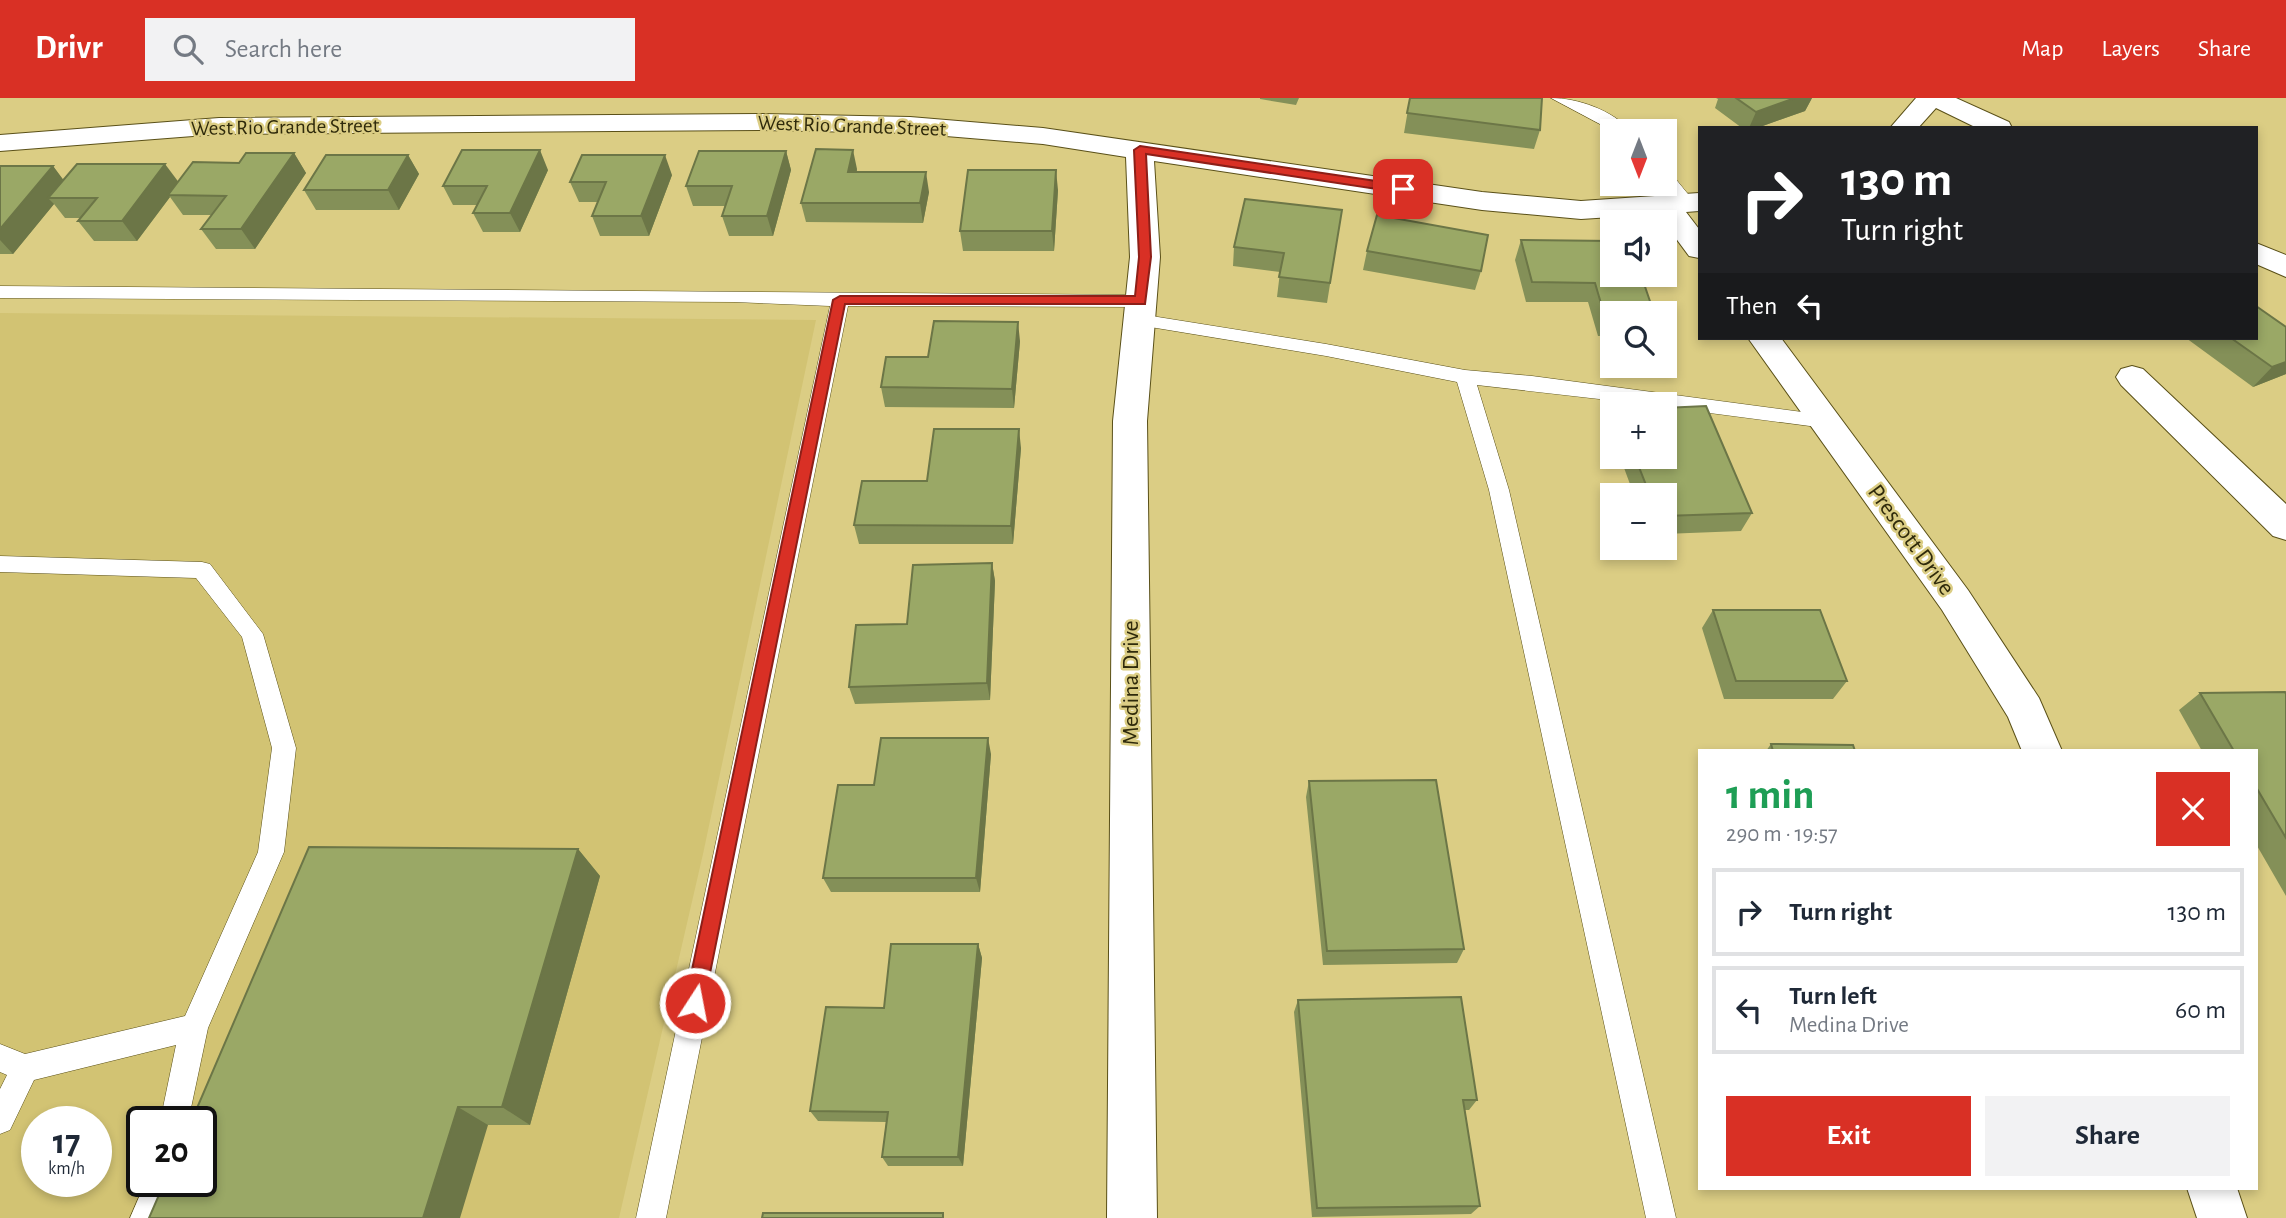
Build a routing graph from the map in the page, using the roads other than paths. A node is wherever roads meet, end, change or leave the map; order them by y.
1 (1559, 98) edge
2 (1933, 98) edge
3 (1605, 119) edge
4 (1905, 126) edge
5 (1995, 126) edge
6 (0, 143) edge
7 (1140, 150) junction
8 (1684, 204) edge
9 (1698, 246) edge
10 (2258, 253) edge
11 (2286, 267) edge
12 (0, 292) edge
13 (840, 300) junction
14 (1140, 310) junction
15 (1765, 340) edge
16 (1465, 377) junction
17 (2132, 377) dead end
18 (1825, 421) junction
19 (2286, 526) edge
20 (0, 564) edge
21 (2041, 749) edge
22 (194, 1027) junction
23 (12, 1063) edge
24 (177, 1106) edge
25 (0, 1120) edge
26 (2214, 1190) edge
27 (154, 1197) edge
28 (145, 1218) edge
29 (651, 1218) edge
30 (1132, 1218) edge
31 (1661, 1218) edge
32 (2222, 1218) edge

1 - 3 lane
2 - 4 street
2 - 5 street
6 - 7 street, West Rio Grande Street
7 - 8 street, West Rio Grande Street
7 - 14 street, Medina Drive
8 - 9 street
10 - 11 street
12 - 13 lane
13 - 14 lane
13 - 29 lane
14 - 16 lane
14 - 30 street, Medina Drive
15 - 18 street, Prescott Drive
16 - 18 lane
16 - 31 lane
17 - 19 street
18 - 21 street, Prescott Drive
20 - 22 lane
22 - 23 lane
22 - 24 lane
23 - 25 lane
26 - 32 street
27 - 28 lane

